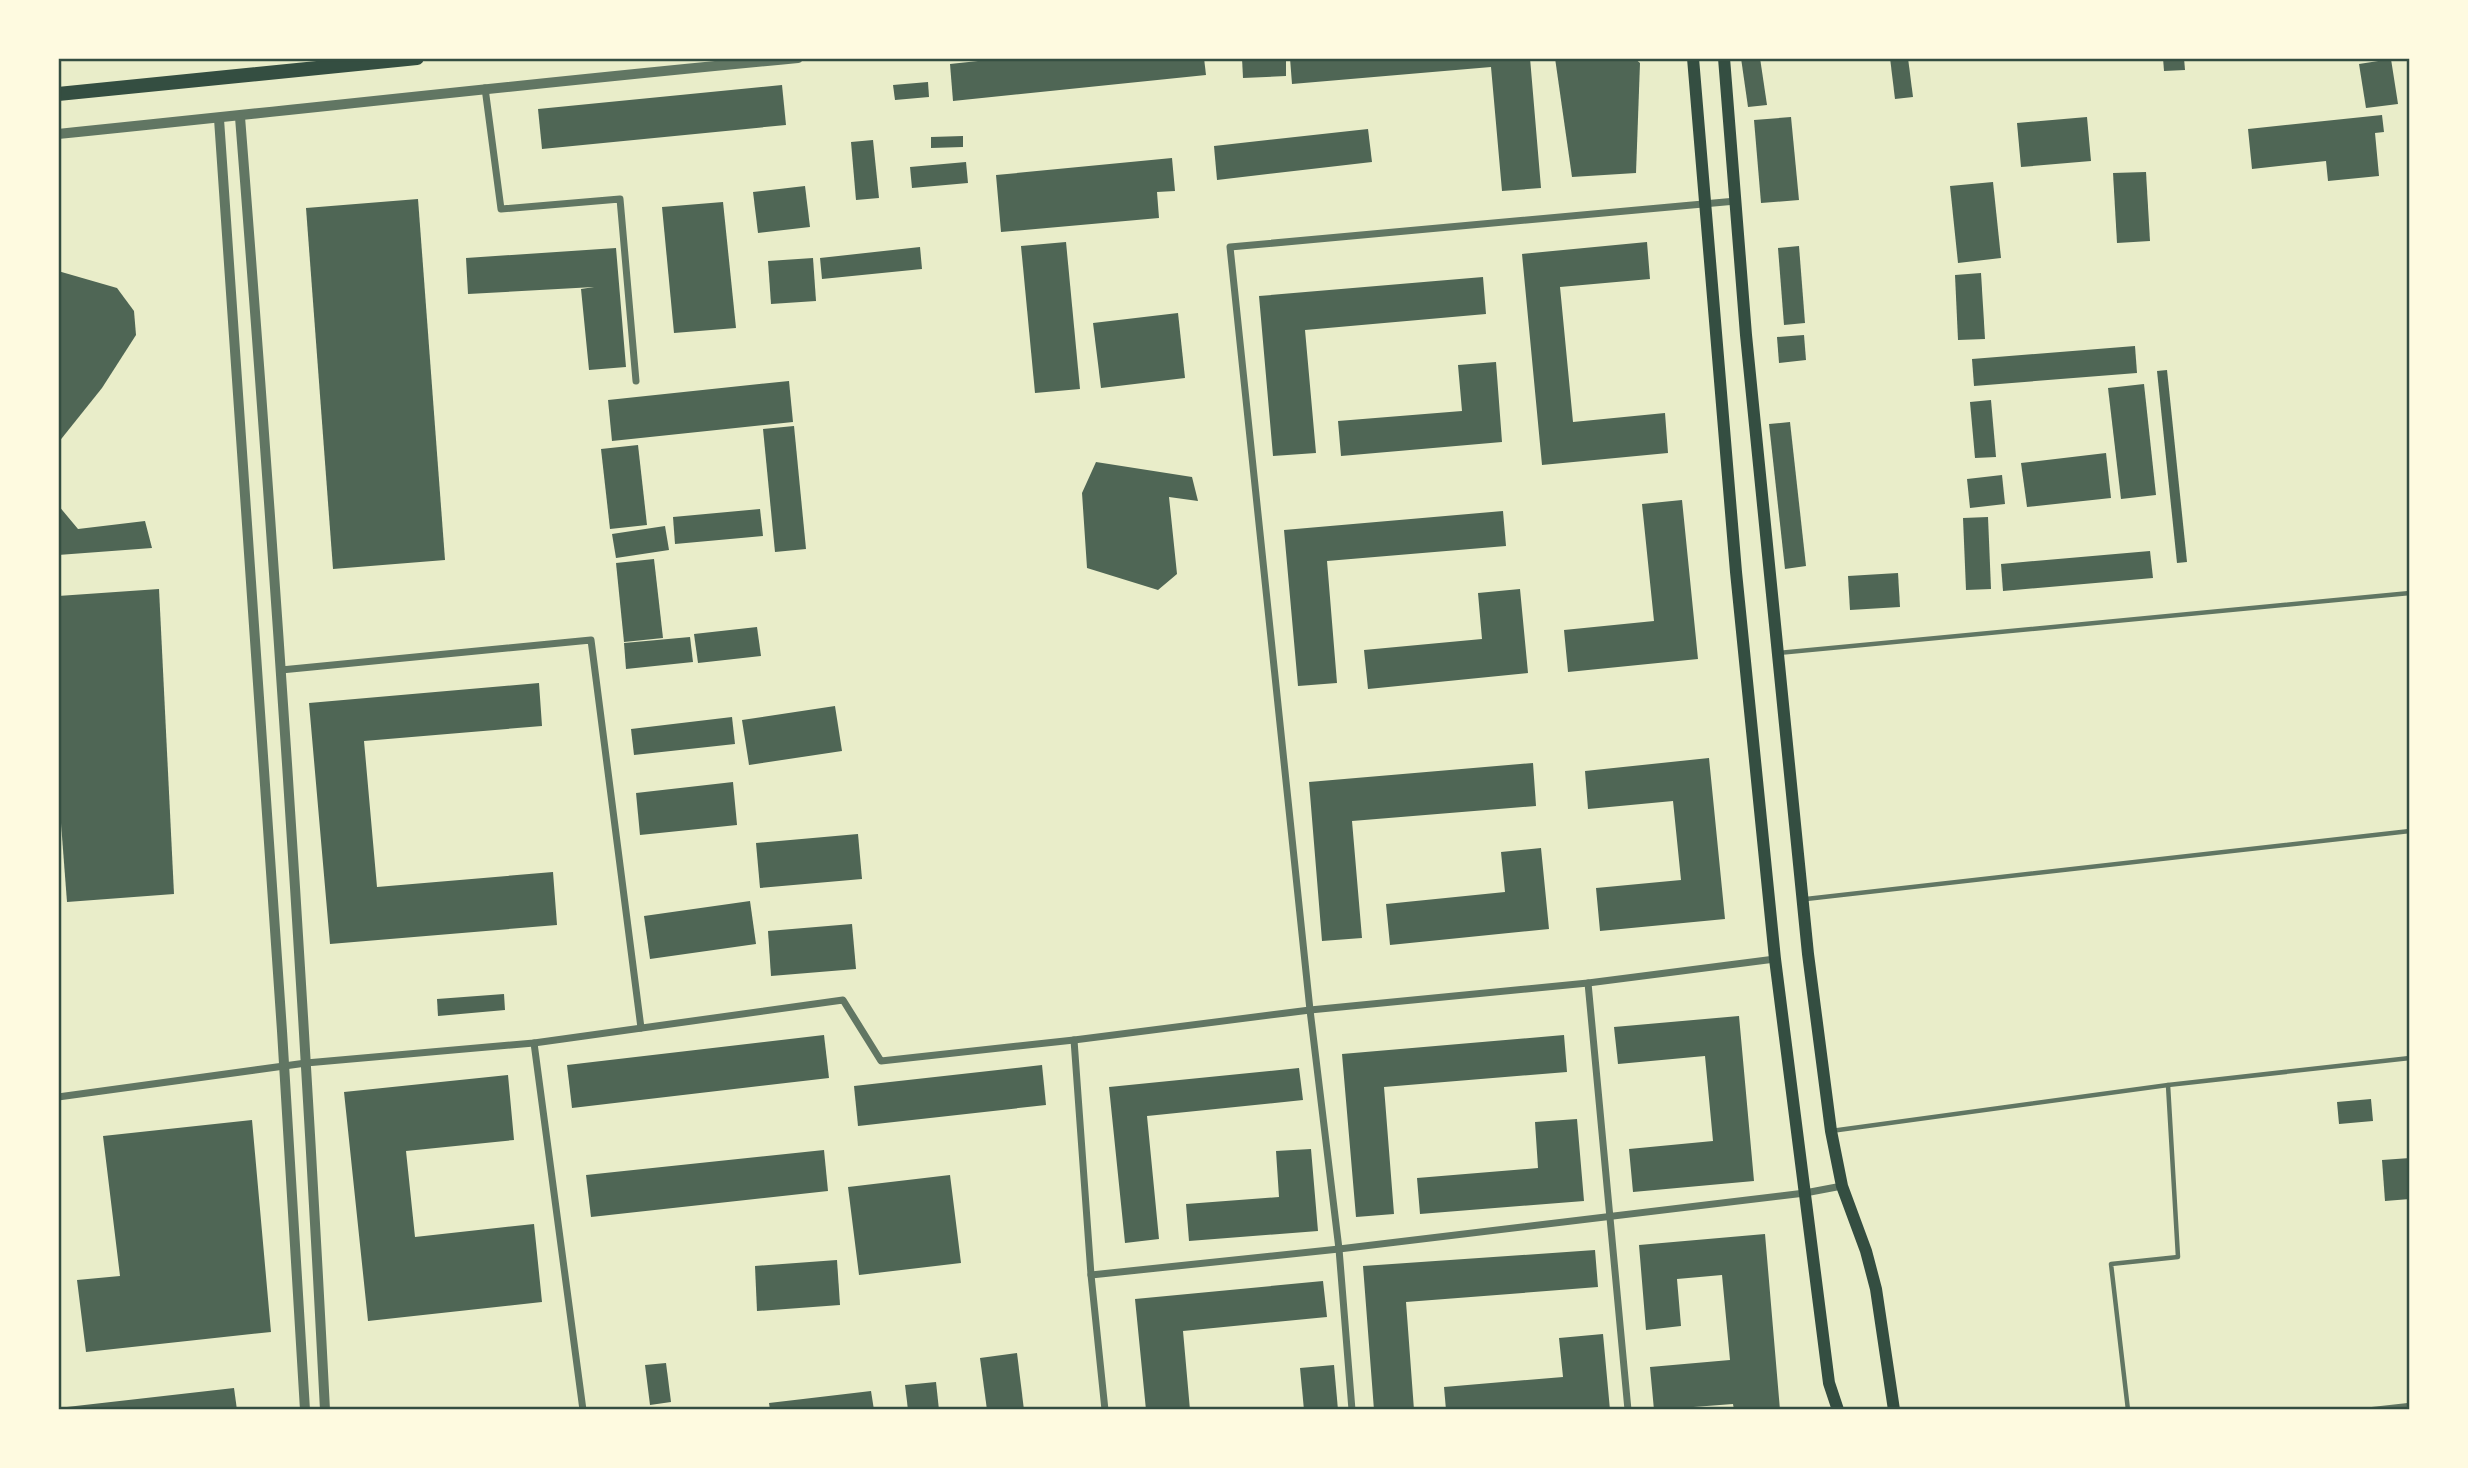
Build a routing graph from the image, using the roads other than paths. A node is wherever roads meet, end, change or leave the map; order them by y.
1 (417, 58) edge
2 (798, 58) edge
3 (1693, 58) edge
4 (1724, 58) edge
5 (485, 88) junction
6 (58, 94) edge
7 (240, 117) junction
8 (219, 119) junction
9 (58, 134) edge
10 (1736, 201) junction
11 (1707, 203) junction
12 (636, 382) dead end
13 (2410, 593) edge
14 (1777, 653) junction
15 (281, 670) junction
16 (2410, 831) edge
17 (1803, 900) junction
18 (1775, 959) junction
19 (1588, 983) junction
20 (1310, 1010) junction
21 (641, 1028) junction
22 (1074, 1040) junction
23 (534, 1043) junction
24 (2410, 1058) edge
25 (306, 1063) junction
26 (285, 1066) junction
27 (2168, 1085) junction
28 (58, 1097) edge
29 (1831, 1131) junction
30 (1842, 1186) junction
31 (1805, 1193) junction
32 (1609, 1217) junction
33 (1339, 1249) junction
34 (1091, 1275) junction
35 (2410, 1405) edge
36 (305, 1410) edge
37 (325, 1410) edge
38 (583, 1410) edge
39 (1105, 1410) edge
40 (1352, 1410) edge
41 (1628, 1410) edge
42 (1838, 1410) edge
43 (1894, 1410) edge
44 (2128, 1410) edge
45 (2364, 1410) edge

1 - 6 main road
2 - 5 street
3 - 11 main road
4 - 10 main road
5 - 7 street
5 - 12 street
7 - 8 street
7 - 15 street
8 - 9 street
8 - 26 street
10 - 11 street
10 - 14 main road
11 - 18 main road
11 - 20 street
13 - 14 lane
14 - 17 main road
15 - 21 street
15 - 25 street
16 - 17 lane
17 - 29 main road
18 - 19 street
18 - 31 main road
19 - 20 street
19 - 32 street
20 - 22 street
20 - 33 street
21 - 22 street
21 - 23 street
22 - 34 street
23 - 25 street
23 - 38 street
24 - 27 lane
25 - 26 street
25 - 37 street
26 - 28 street
26 - 36 street
27 - 29 lane
27 - 44 lane
29 - 30 main road
30 - 31 street
30 - 43 main road
31 - 32 street
31 - 42 main road
32 - 33 street
32 - 41 street
33 - 34 street
33 - 40 street
34 - 39 street
35 - 45 lane

